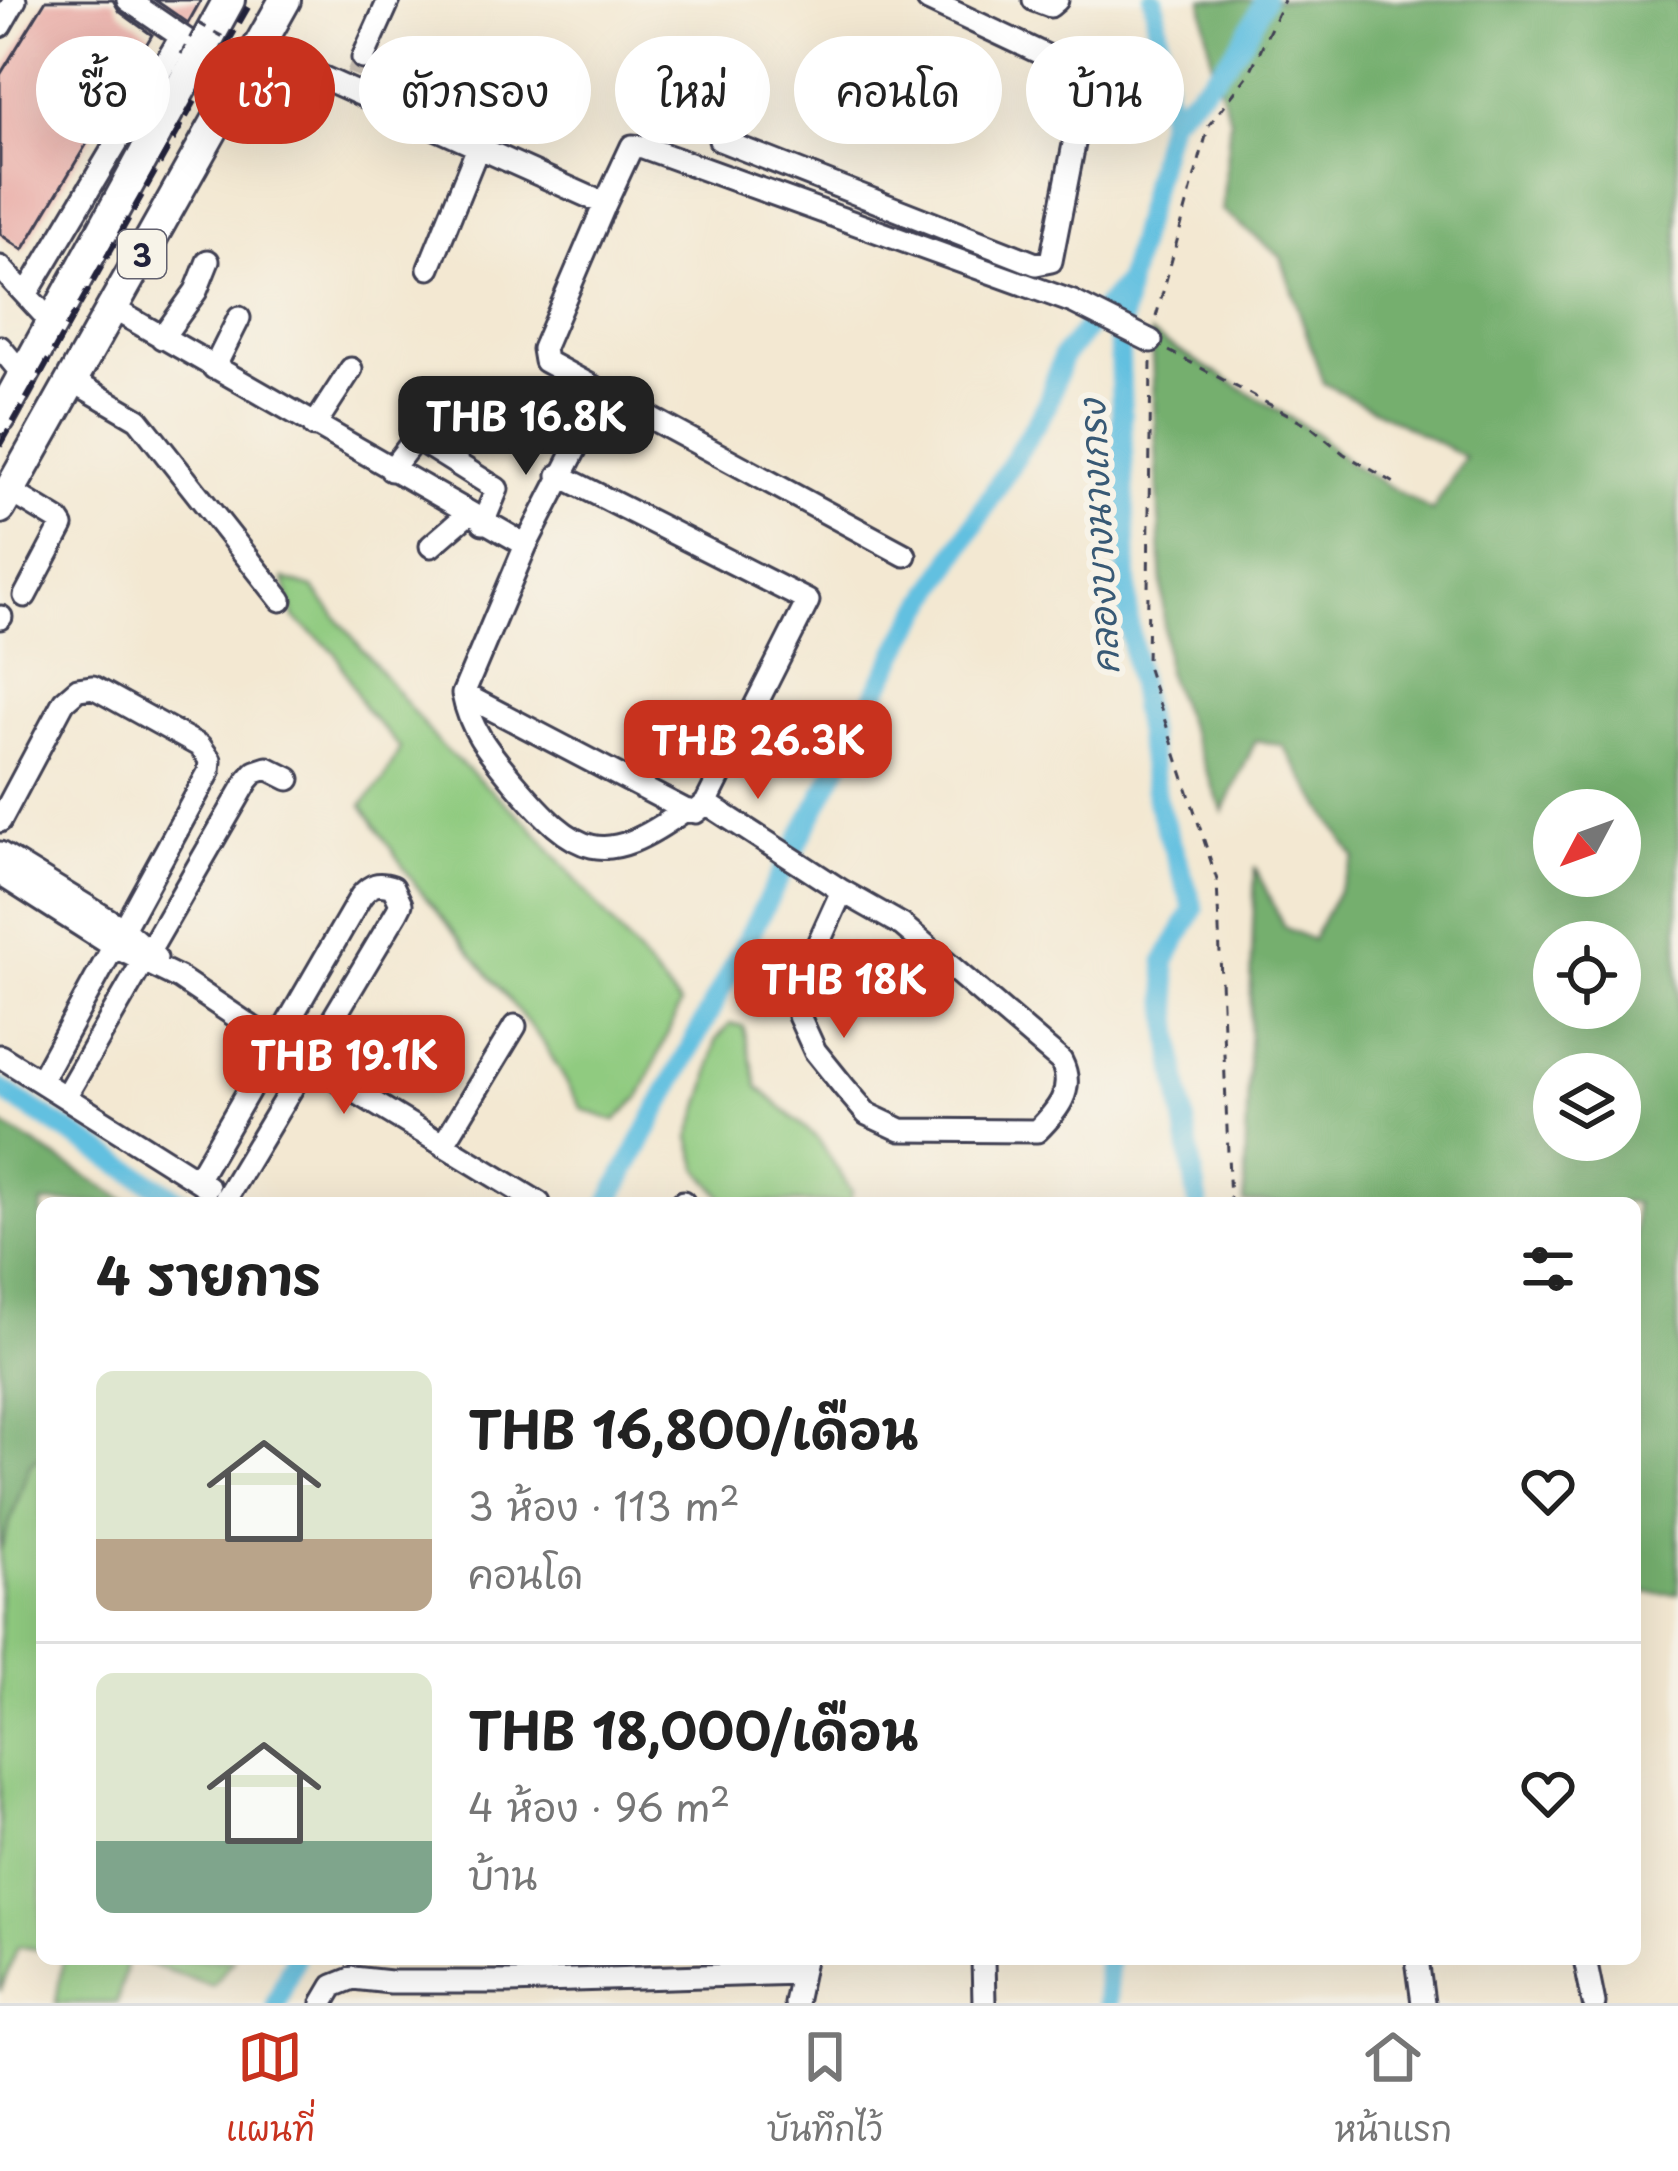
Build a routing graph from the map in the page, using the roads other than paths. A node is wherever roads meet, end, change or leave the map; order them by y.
1 (14, 0) edge
2 (128, 0) edge
3 (229, 0) edge
4 (285, 0) edge
5 (389, 0) edge
6 (928, 0) edge
7 (1034, 0) edge
8 (1057, 0) edge
9 (0, 26) edge
10 (264, 36) edge
11 (188, 47) junction
12 (170, 64) tunnel mouth
13 (335, 68) edge
14 (357, 74) junction
15 (116, 144) tunnel mouth
16 (203, 144) edge
17 (730, 144) edge
18 (479, 145) junction
19 (605, 204) junction
20 (208, 261) dead end
21 (0, 267) edge
22 (429, 268) dead end
23 (26, 295) junction
24 (112, 308) junction
25 (239, 318) dead end
26 (53, 325) junction
27 (162, 338) junction
28 (1150, 340) road end
29 (0, 347) edge
30 (214, 368) junction
31 (351, 369) dead end
32 (24, 376) junction
33 (73, 381) junction
34 (0, 418) edge
35 (314, 426) junction
36 (580, 440) dead end
37 (391, 470) junction
38 (559, 476) junction
39 (3, 495) edge
40 (476, 518) junction
41 (526, 545) junction
42 (431, 546) dead end
43 (905, 555) dead end
44 (25, 596) dead end
45 (281, 600) dead end
46 (463, 694) junction
47 (289, 779) dead end
48 (696, 806) junction
49 (0, 821) edge
50 (0, 854) edge
51 (0, 874) edge
52 (842, 891) junction
53 (118, 937) junction
54 (145, 955) junction
55 (515, 1026) dead end
56 (274, 1042) junction
57 (0, 1057) edge
58 (307, 1060) junction
59 (40, 1082) junction
60 (65, 1097) junction
61 (443, 1145) junction
62 (197, 1180) junction
63 (225, 1197) edge
64 (232, 1197) edge
65 (524, 1197) edge
66 (479, 1965) edge
67 (983, 1965) edge
68 (1418, 1965) edge
69 (1586, 1965) edge
70 (740, 1966) edge
71 (802, 1966) edge
72 (664, 1968) edge
73 (478, 1983) junction
74 (400, 1989) edge
75 (322, 2003) edge
76 (795, 2003) edge
77 (984, 2003) edge
78 (1423, 2003) edge
79 (1594, 2003) edge

1 - 9 street
2 - 11 street
3 - 11 highway, 3
4 - 10 highway, 3
5 - 14 street
6 - 17 street
7 - 8 street
11 - 12 street
11 - 26 highway, 3
13 - 14 street
14 - 18 street
15 - 23 street
16 - 24 highway, 3
18 - 19 street
18 - 22 street
19 - 28 street
19 - 43 street
20 - 27 street
21 - 23 street
23 - 26 street
24 - 27 street
24 - 33 highway, 3
25 - 30 street
26 - 32 highway, 3
27 - 30 street
29 - 32 street
30 - 35 street
31 - 35 street
32 - 34 highway, 3
33 - 39 highway, 3
33 - 45 street
35 - 37 street
36 - 38 street
37 - 40 street
37 - 40 street
38 - 41 street
38 - 48 street
39 - 44 street
40 - 41 street
40 - 42 street
41 - 46 street
46 - 48 street
46 - 48 street
47 - 54 street
48 - 52 street
49 - 53 street
50 - 53 street
51 - 53 street
52 - 52 street
53 - 54 street
53 - 59 street
54 - 56 street
54 - 60 street
55 - 61 street
56 - 58 street
56 - 58 street
56 - 62 street
57 - 59 street
58 - 61 street
58 - 64 street
59 - 60 street
60 - 62 street
61 - 65 street
62 - 63 street
66 - 73 street
67 - 77 street
68 - 78 street
69 - 79 street
70 - 71 street
70 - 72 street
71 - 76 street
72 - 73 street
73 - 74 street
74 - 75 street

